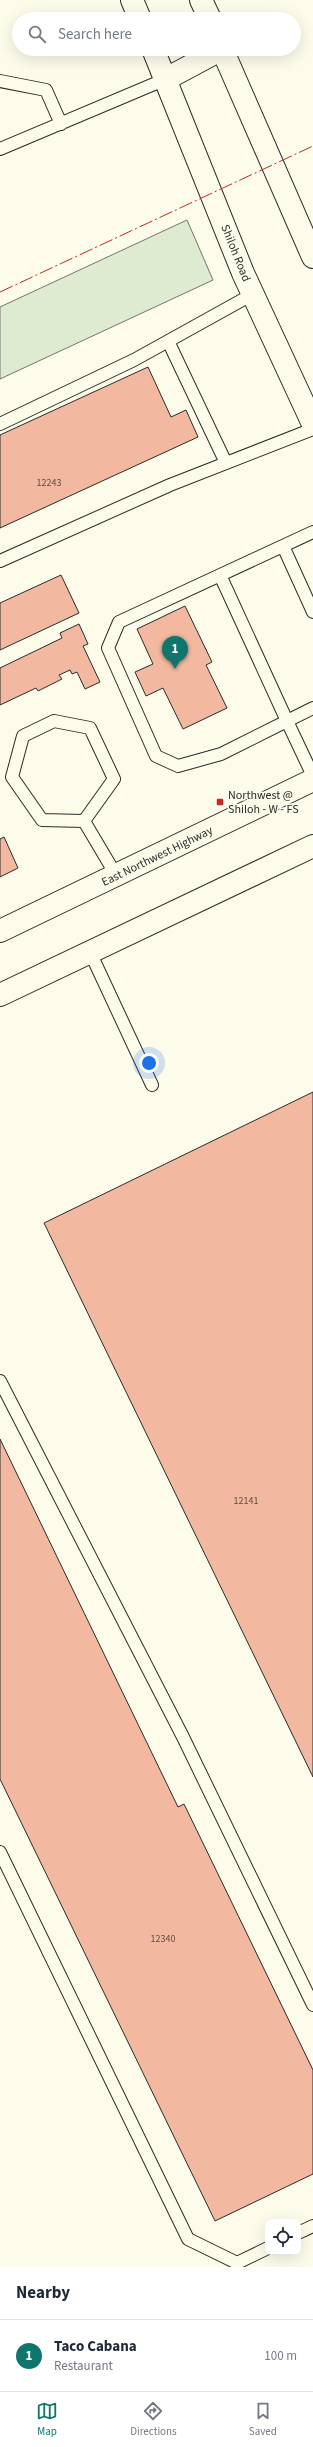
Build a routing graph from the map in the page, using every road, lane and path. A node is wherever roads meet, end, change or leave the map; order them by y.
1 (132, 0) edge
2 (201, 0) edge
3 (137, 12) edge
4 (207, 12) edge
5 (156, 56) edge
6 (209, 56) edge
7 (225, 56) edge
8 (166, 79) junction
9 (0, 80) edge
10 (61, 124) junction
11 (0, 149) edge
12 (313, 257) edge
13 (253, 294) junction
14 (168, 341) junction
15 (0, 424) edge
16 (313, 424) edge
17 (313, 429) edge
18 (226, 463) junction
19 (313, 532) edge
20 (283, 546) junction
21 (0, 561) edge
22 (220, 575) junction
23 (313, 612) edge
24 (313, 708) edge
25 (287, 721) junction
26 (313, 776) edge
27 (313, 780) edge
28 (84, 821) junction
29 (313, 846) edge
30 (116, 875) junction
31 (0, 931) edge
32 (90, 952) junction
33 (0, 995) edge
34 (152, 1085) dead end
35 (0, 1381) edge
36 (0, 1852) edge
37 (313, 2005) edge
38 (313, 2226) edge
39 (301, 2232) edge
40 (265, 2249) edge

1 - 3 main road
2 - 4 main road
5 - 8 main road, Shiloh Road
6 - 8 main road
7 - 12 main road
8 - 10 lane
8 - 13 main road, Shiloh Road
9 - 10 lane
10 - 11 lane
13 - 14 lane
13 - 16 main road, Shiloh Road
14 - 15 lane
14 - 18 lane
17 - 18 lane
18 - 21 lane
19 - 20 lane
20 - 22 lane
20 - 23 lane
22 - 25 lane
22 - 25 lane
24 - 25 lane
25 - 26 lane
27 - 30 main road, East Northwest Highway
28 - 28 lane
28 - 30 lane
29 - 32 main road
30 - 31 main road, East Northwest Highway
32 - 33 main road
32 - 34 lane
35 - 37 lane
36 - 40 lane
38 - 39 lane

